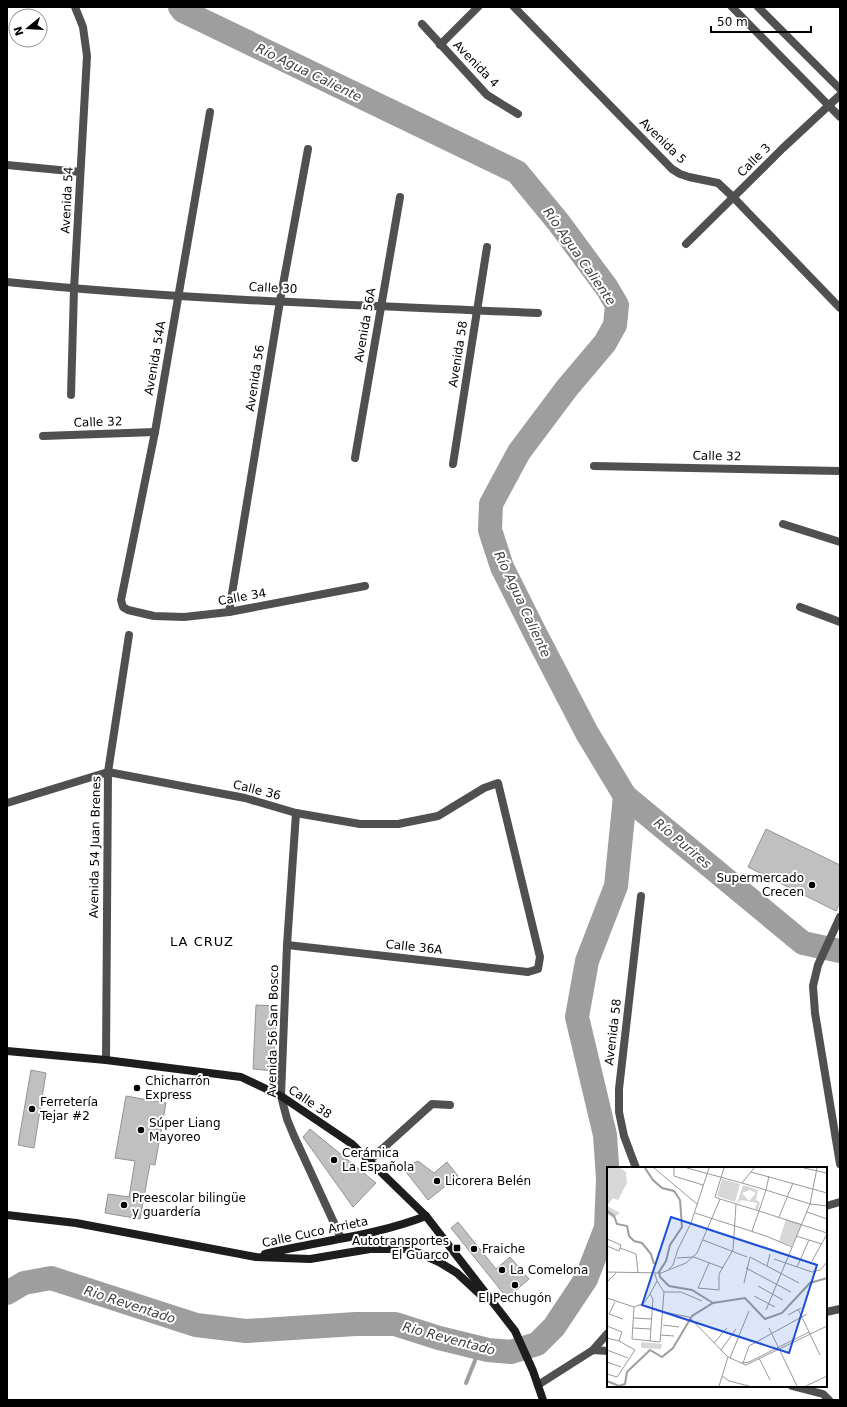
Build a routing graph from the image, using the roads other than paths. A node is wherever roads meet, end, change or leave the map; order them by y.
1 (75, 7) edge
2 (478, 7) edge
3 (514, 7) edge
4 (732, 7) edge
5 (758, 7) edge
6 (422, 24) dead end
7 (440, 45) junction
8 (840, 89) edge
9 (840, 95) edge
10 (829, 106) junction
11 (210, 112) dead end
12 (518, 114) dead end
13 (840, 117) edge
14 (308, 149) dead end
15 (7, 165) edge
16 (80, 172) junction
17 (400, 197) dead end
18 (733, 197) junction
19 (686, 244) dead end
20 (487, 247) dead end
21 (7, 282) edge
22 (74, 289) junction
23 (178, 296) junction
24 (280, 301) junction
25 (381, 306) junction
26 (840, 308) edge
27 (477, 310) junction
28 (538, 313) dead end
29 (71, 395) dead end
30 (154, 432) junction
31 (43, 436) dead end
32 (354, 458) dead end
33 (453, 464) dead end
34 (594, 466) dead end
35 (840, 471) edge
36 (783, 524) dead end
37 (840, 542) edge
38 (365, 586) dead end
39 (123, 607) joint
40 (800, 607) dead end
41 (229, 612) junction
42 (840, 622) edge
43 (129, 635) dead end
44 (108, 772) junction
45 (7, 803) edge
46 (296, 813) junction
47 (641, 896) dead end
48 (838, 920) edge
49 (287, 945) junction
50 (538, 969) joint
51 (7, 1051) edge
52 (106, 1060) junction
53 (281, 1096) junction
54 (450, 1105) dead end
55 (368, 1161) junction
56 (840, 1164) edge
57 (636, 1167) edge
58 (840, 1202) edge
59 (827, 1206) edge
60 (7, 1215) edge
61 (426, 1216) junction
62 (341, 1238) junction
63 (256, 1256) junction
64 (840, 1309) edge
65 (827, 1312) edge
66 (516, 1333) junction
67 (607, 1334) edge
68 (593, 1350) junction
69 (607, 1351) edge
70 (538, 1385) junction
71 (796, 1387) edge
72 (543, 1400) edge
73 (829, 1400) edge

1 - 16 street, Avenida 54
2 - 7 street
3 - 18 street, Avenida 5
4 - 10 street
5 - 8 street
6 - 7 street, Avenida 4
7 - 12 street, Avenida 4
9 - 10 street, Calle 3
10 - 13 street
10 - 18 street, Calle 3
11 - 23 street, Avenida 54A
14 - 24 street, Avenida 56
15 - 16 street
16 - 22 street, Avenida 54
17 - 25 street, Avenida 56A
18 - 19 street, Calle 3
18 - 26 street, Avenida 5
20 - 27 street, Avenida 58
21 - 22 street, Calle 30
22 - 23 street, Calle 30
22 - 29 street, Avenida 54
23 - 24 street, Calle 30
23 - 30 street, Avenida 54A
24 - 25 street, Calle 30
24 - 41 street, Avenida 56
25 - 27 street, Calle 30
25 - 32 street, Avenida 56A
27 - 28 street, Calle 30
27 - 33 street, Avenida 58
30 - 31 street, Calle 32
30 - 39 street, Avenida 54A
34 - 35 street, Calle 32
36 - 37 street
38 - 41 street, Calle 34
39 - 41 street, Calle 34
40 - 42 street
43 - 44 street, Avenida 54 Juan Brenes
44 - 45 street, Calle 36
44 - 46 street, Calle 36
44 - 52 street, Avenida 54 Juan Brenes
46 - 49 street, Avenida 56 San Bosco
46 - 50 street, Calle 36
47 - 57 street, Avenida 58
48 - 56 street
49 - 50 street, Calle 36A
49 - 53 street, Avenida 56 San Bosco
51 - 52 main road, Calle 38
52 - 53 main road, Calle 38
53 - 55 main road, Calle 38
53 - 62 street, Avenida 56 San Bosco
54 - 55 street
55 - 61 main road, Calle 38
58 - 59 street
60 - 63 main road
61 - 62 main road, Calle Cuco Arrieta
61 - 66 main road, Calle 38
62 - 63 main road, Calle Cuco Arrieta
63 - 66 main road, Calle Cuco Arrieta
64 - 65 street
66 - 70 main road
67 - 68 street
68 - 69 street
68 - 70 street
70 - 72 main road
71 - 73 street

